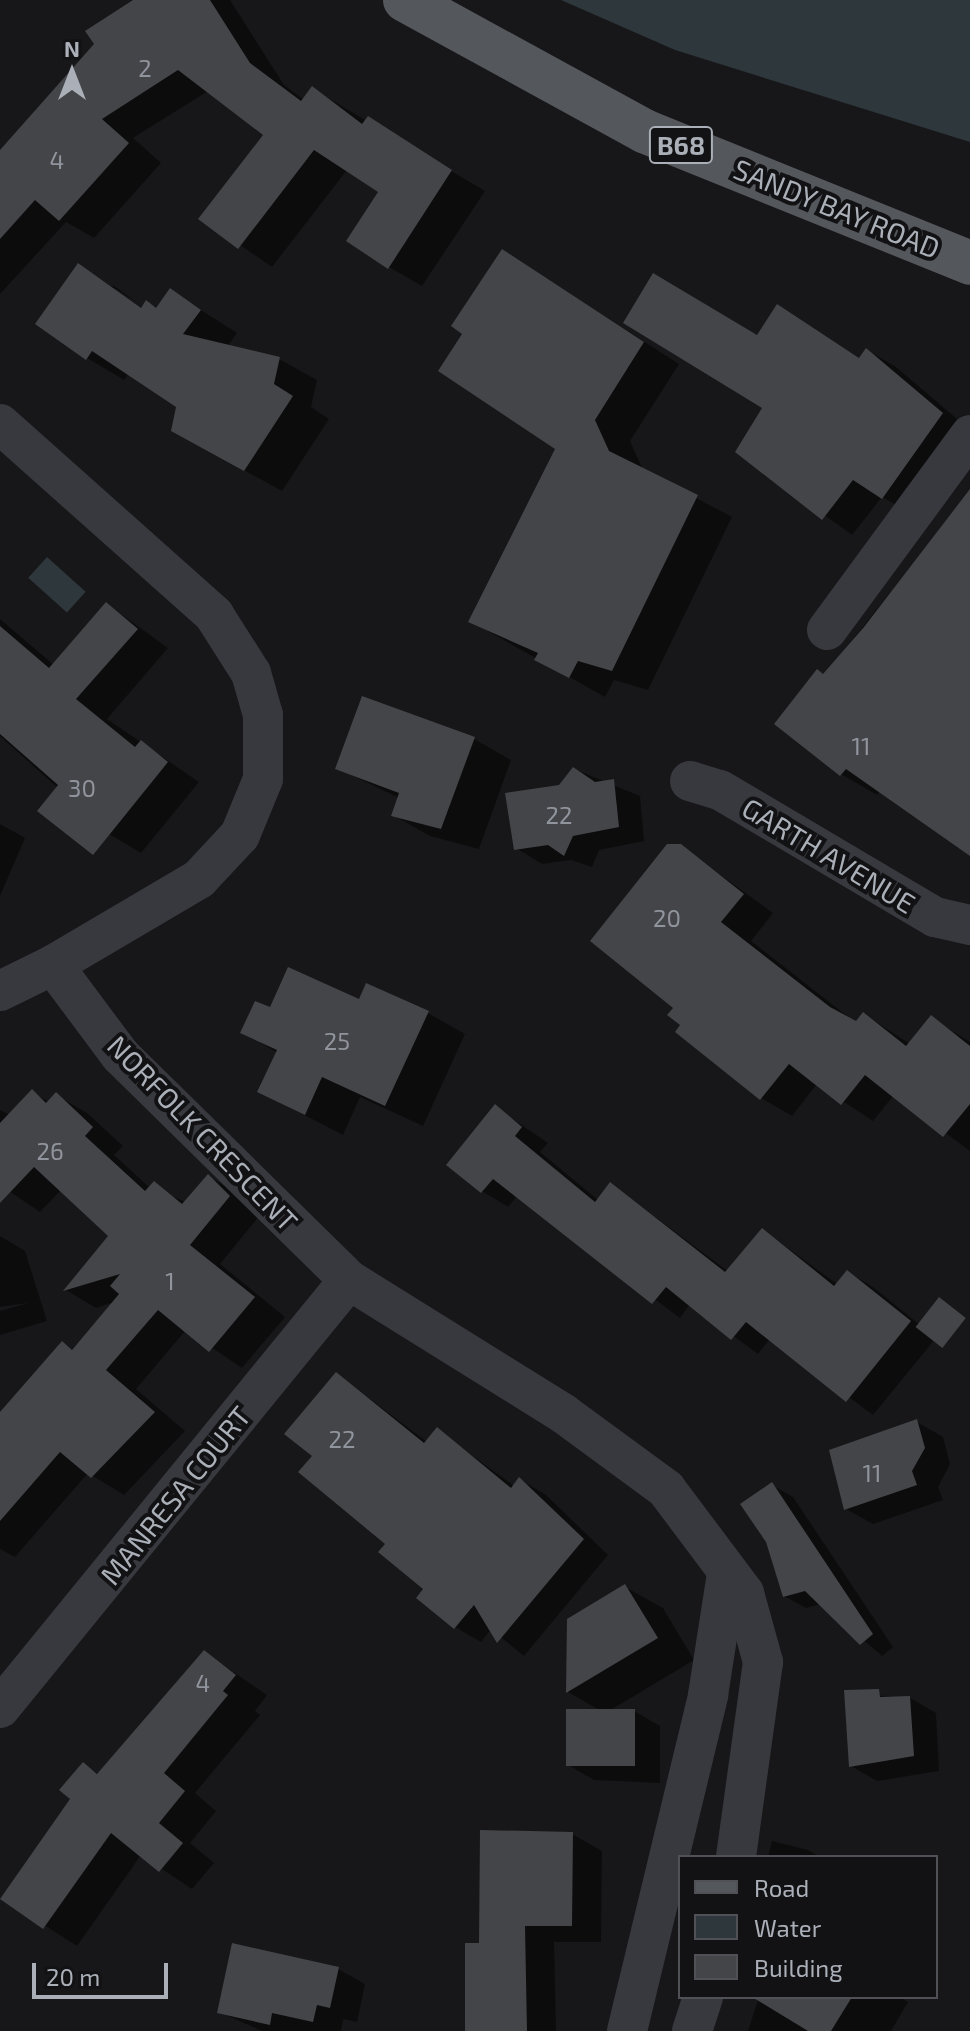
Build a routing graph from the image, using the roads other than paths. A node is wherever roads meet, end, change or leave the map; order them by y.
1 (405, 0) edge
2 (970, 263) edge
3 (0, 424) edge
4 (970, 435) edge
5 (827, 630) dead end
6 (690, 781) dead end
7 (970, 925) edge
8 (53, 965) junction
9 (0, 991) edge
10 (349, 1280) junction
11 (727, 1574) junction
12 (0, 1708) edge
13 (736, 1855) edge
14 (702, 1999) edge
15 (627, 2031) edge
16 (692, 2031) edge

1 - 2 main road, SANDY BAY ROAD / B68
3 - 8 street
4 - 5 street
6 - 7 street, GARTH AVENUE
8 - 9 street
8 - 10 street, NORFOLK CRESCENT
10 - 11 street, NORFOLK CRESCENT
10 - 12 street, MANRESA COURT
11 - 13 street, NORFOLK CRESCENT
11 - 15 street
14 - 16 street

